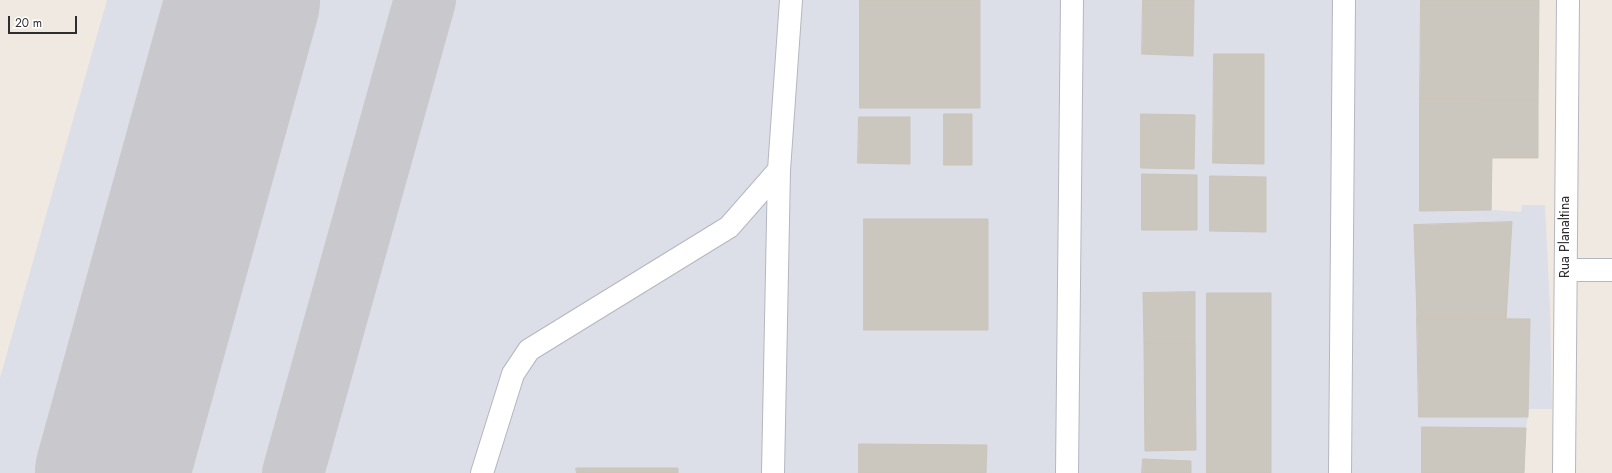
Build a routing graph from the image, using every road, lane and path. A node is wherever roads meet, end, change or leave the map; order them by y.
1 (791, 0) edge
2 (1072, 0) edge
3 (1344, 0) edge
4 (1568, 0) edge
5 (779, 170) junction
6 (1566, 270) junction
7 (1612, 270) edge
8 (482, 473) edge
9 (773, 473) edge
10 (1067, 473) edge
11 (1340, 473) edge
12 (1564, 473) edge

1 - 5 street
2 - 10 street
3 - 11 street
4 - 6 street, Rua Planaltina
5 - 8 street
5 - 9 street
6 - 7 street
6 - 12 street, Rua Planaltina

